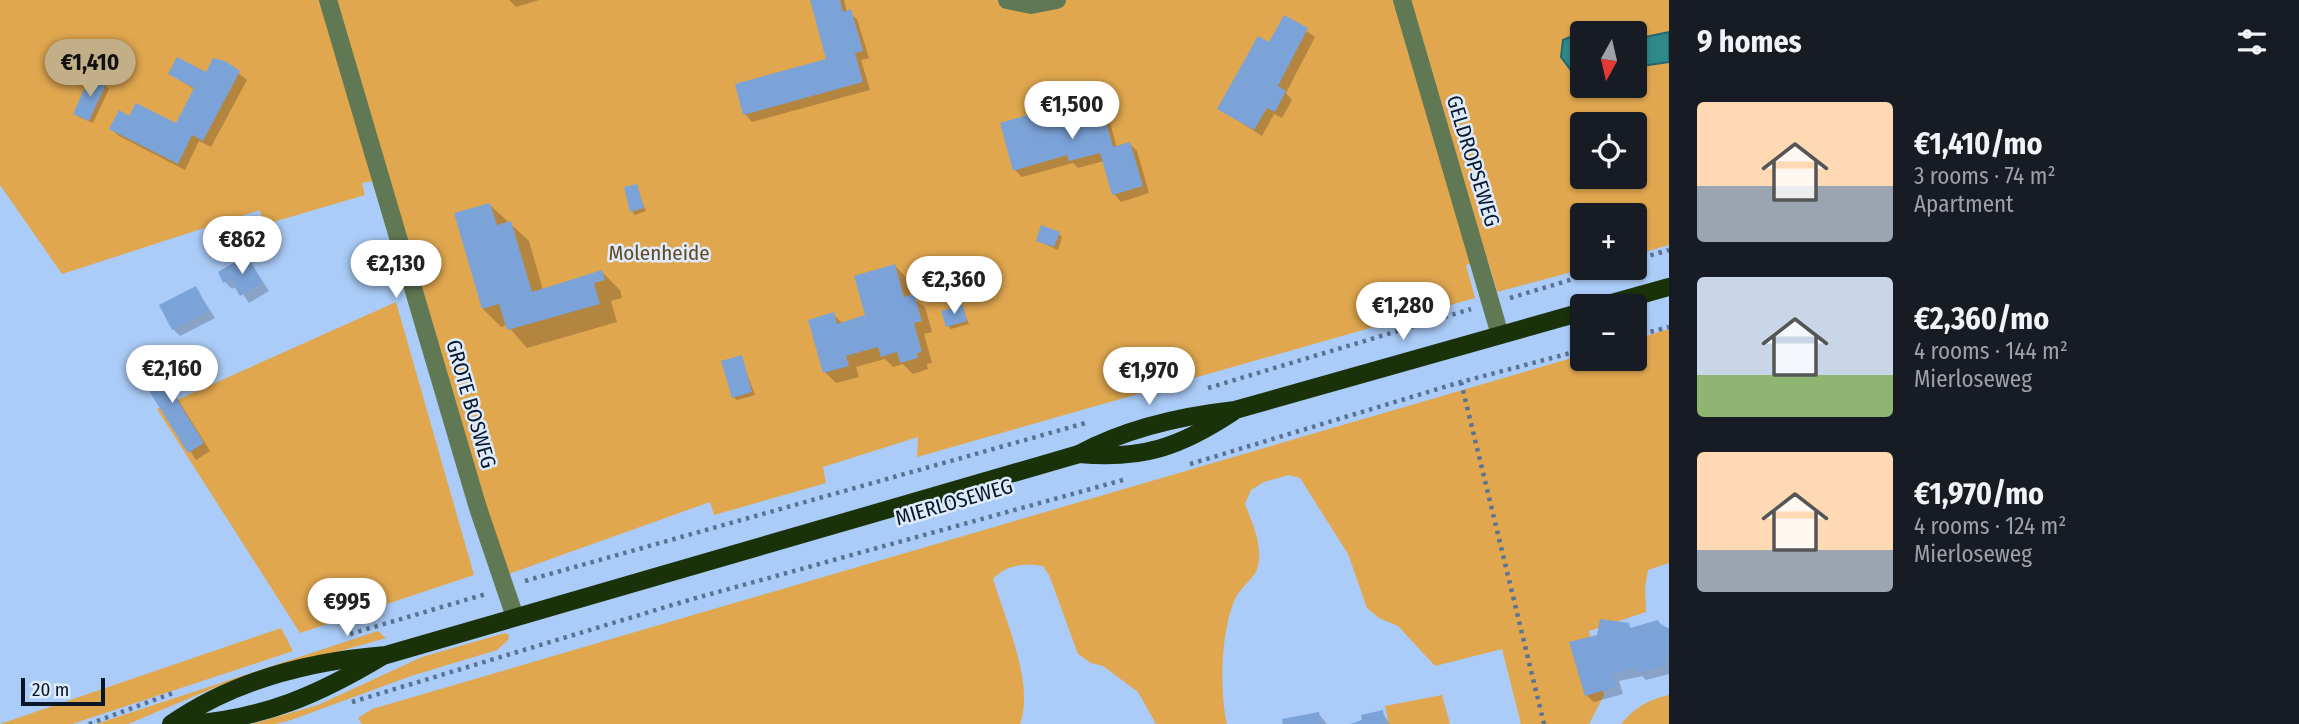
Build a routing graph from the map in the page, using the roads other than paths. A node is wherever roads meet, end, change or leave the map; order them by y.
1 (327, 0) edge
2 (1007, 0) edge
3 (1057, 0) edge
4 (1402, 0) edge
5 (1669, 287) edge
6 (1644, 294) edge
7 (1570, 315) edge
8 (1500, 335) junction
9 (1235, 410) junction
10 (1079, 454) junction
11 (515, 617) junction
12 (386, 655) junction
13 (171, 724) edge
14 (189, 724) edge

1 - 11 street, GROTE BOSWEG
2 - 3 street
4 - 8 street, GELDROPSEWEG
5 - 6 main road
7 - 8 main road, MIERLOSEWEG
8 - 9 main road, MIERLOSEWEG
9 - 10 main road, MIERLOSEWEG
9 - 10 main road, MIERLOSEWEG
10 - 11 main road, MIERLOSEWEG
11 - 12 main road, MIERLOSEWEG
12 - 13 main road, MIERLOSEWEG
12 - 14 main road, MIERLOSEWEG

